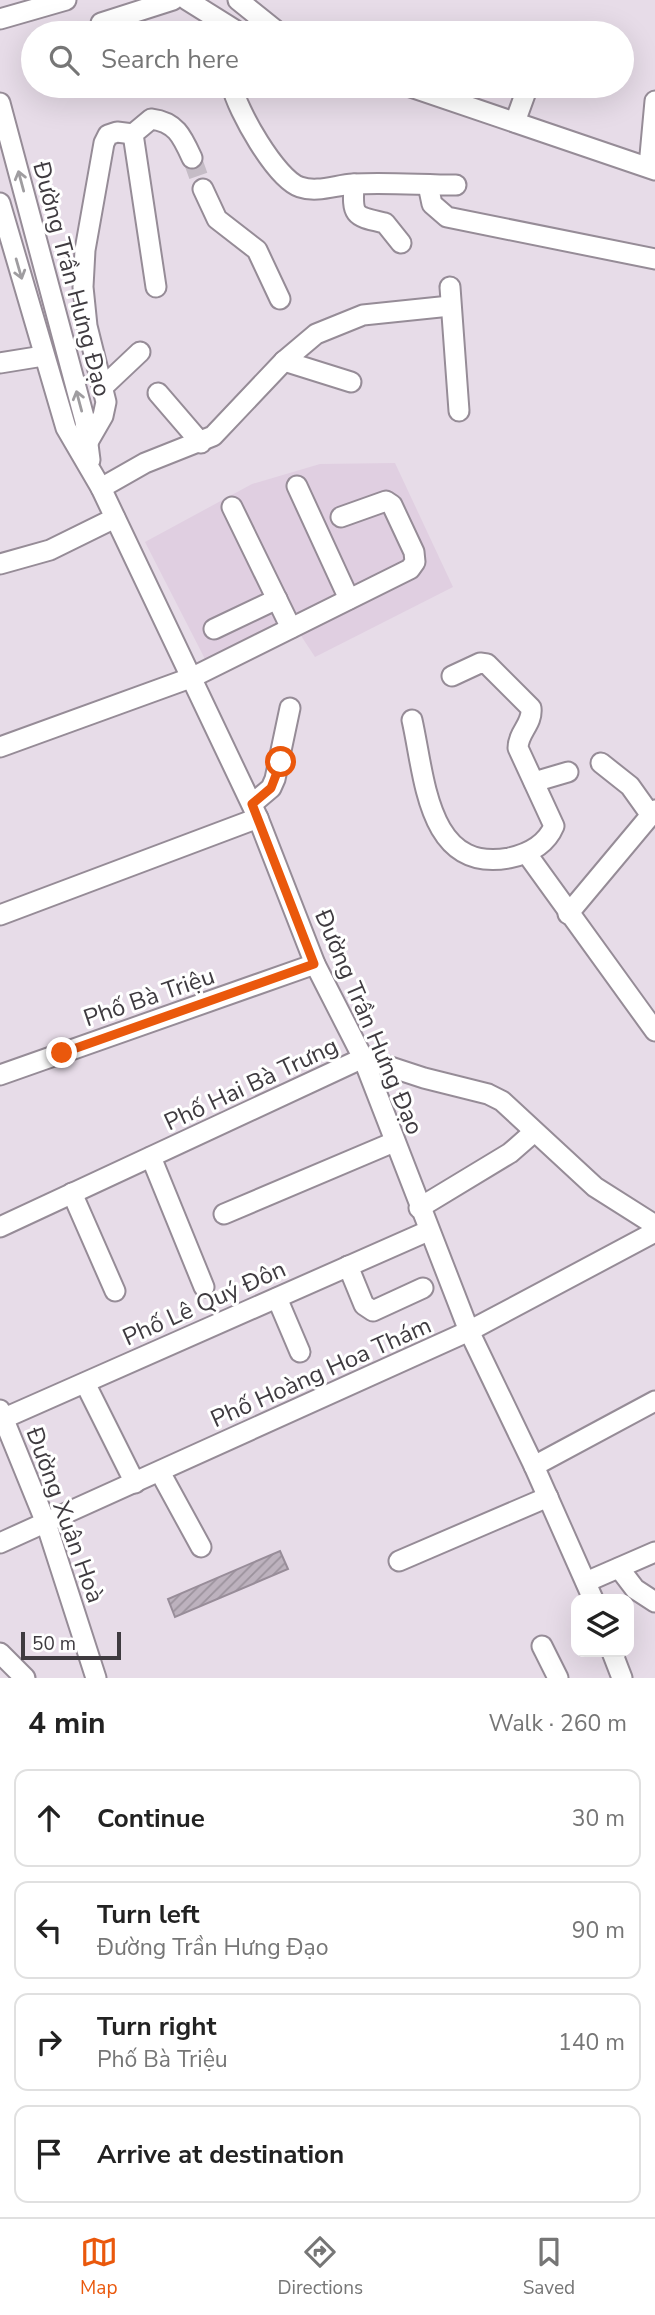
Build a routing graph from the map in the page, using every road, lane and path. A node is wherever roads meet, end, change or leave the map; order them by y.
1 (66, 0) edge
2 (173, 0) edge
3 (187, 0) edge
4 (238, 0) edge
5 (139, 5) edge
6 (0, 19) edge
7 (105, 21) edge
8 (221, 21) edge
9 (260, 21) edge
10 (236, 98) edge
11 (445, 98) edge
12 (524, 98) edge
13 (655, 101) edge
14 (0, 103) edge
15 (515, 121) junction
16 (133, 134) junction
17 (192, 158) tunnel mouth
18 (652, 168) edge
19 (354, 184) junction
20 (428, 185) junction
21 (456, 185) dead end
22 (203, 189) tunnel mouth
23 (0, 203) edge
24 (3, 227) edge
25 (401, 243) dead end
26 (655, 259) edge
27 (156, 287) dead end
28 (280, 299) dead end
29 (140, 352) dead end
30 (43, 356) junction
31 (284, 361) junction
32 (0, 363) edge
33 (351, 382) dead end
34 (104, 386) junction
35 (158, 393) dead end
36 (459, 411) dead end
37 (88, 442) junction
38 (201, 443) junction
39 (91, 468) junction
40 (297, 485) dead end
41 (101, 488) junction
42 (232, 507) dead end
43 (341, 517) dead end
44 (115, 519) junction
45 (0, 564) edge
46 (277, 599) junction
47 (349, 599) junction
48 (291, 628) junction
49 (214, 629) dead end
50 (452, 676) dead end
51 (193, 677) junction
52 (290, 708) dead end
53 (412, 720) dead end
54 (0, 747) edge
55 (601, 763) dead end
56 (568, 772) dead end
57 (534, 782) junction
58 (255, 811) junction
59 (652, 812) edge
60 (527, 854) junction
61 (0, 913) edge
62 (568, 914) junction
63 (314, 964) junction
64 (655, 1031) edge
65 (363, 1058) junction
66 (0, 1075) edge
67 (534, 1132) junction
68 (394, 1142) junction
69 (151, 1157) junction
70 (72, 1193) junction
71 (419, 1208) junction
72 (224, 1214) dead end
73 (655, 1225) edge
74 (0, 1227) edge
75 (428, 1231) junction
76 (655, 1232) edge
77 (348, 1266) junction
78 (204, 1287) dead end
79 (423, 1288) dead end
80 (115, 1292) dead end
81 (277, 1298) junction
82 (469, 1331) junction
83 (300, 1352) dead end
84 (85, 1383) junction
85 (655, 1401) edge
86 (1, 1416) edge
87 (534, 1466) junction
88 (160, 1472) junction
89 (135, 1483) junction
90 (548, 1497) junction
91 (46, 1523) junction
92 (0, 1543) edge
93 (201, 1547) dead end
94 (655, 1552) edge
95 (399, 1561) dead end
96 (620, 1568) junction
97 (590, 1591) edge
98 (655, 1602) edge
99 (541, 1646) dead end
100 (0, 1653) edge
101 (614, 1657) edge
102 (25, 1678) edge
103 (96, 1678) edge
104 (558, 1678) edge
105 (622, 1678) edge

1 - 6 street
2 - 5 street
3 - 8 street
4 - 9 street
5 - 7 street
10 - 19 street
11 - 15 street
12 - 15 street
13 - 18 street
37 -> 14 street, Đường Trần Hưng Đạo
15 - 18 street
16 - 17 street
16 - 27 street
16 - 34 street
19 - 20 street
19 - 25 street
20 - 21 street
20 - 26 street
22 - 28 street
23 - 24 street, Đường Trần Hưng Đạo
24 -> 30 street, Đường Trần Hưng Đạo
29 - 34 street
30 - 32 street
30 - 39 street, Đường Trần Hưng Đạo
31 - 33 street
31 - 36 street
31 - 38 street
34 - 37 street
35 - 38 street
37 - 39 street, Đường Trần Hưng Đạo
38 - 41 street
39 - 41 street, Đường Trần Hưng Đạo
40 - 47 street
41 - 44 street, Đường Trần Hưng Đạo
42 - 46 street
43 - 47 street
44 - 45 street
44 - 51 street, Đường Trần Hưng Đạo
46 - 48 street
46 - 49 street
47 - 48 street
48 - 51 street
50 - 57 street
51 - 54 street
51 - 58 street, Đường Trần Hưng Đạo
52 - 58 street
53 - 60 street
55 - 59 street
56 - 57 street
57 - 60 street
58 - 61 street
58 - 63 street, Đường Trần Hưng Đạo
59 - 62 street
60 - 62 street
62 - 64 street
63 - 65 street, Đường Trần Hưng Đạo
63 - 66 street, Phố Bà Triệu
65 - 67 street, Phố Hai Bà Trưng
65 - 68 street, Đường Trần Hưng Đạo
65 - 69 street, Phố Hai Bà Trưng
67 - 71 street
67 - 73 street, Phố Hai Bà Trưng
68 - 71 street, Đường Trần Hưng Đạo
68 - 72 street
69 - 70 street, Phố Hai Bà Trưng
69 - 78 street
70 - 74 street, Phố Hai Bà Trưng
70 - 80 street
71 - 75 street, Đường Trần Hưng Đạo
75 - 77 street, Phố Lê Quý Đôn
75 - 82 street, Đường Trần Hưng Đạo
76 - 82 street, Phố Hoàng Hoa Thám
77 - 79 street
77 - 81 street, Phố Lê Quý Đôn
81 - 83 street
81 - 84 street, Phố Lê Quý Đôn
82 - 87 street, Đường Trần Hưng Đạo
82 - 88 street, Phố Hoàng Hoa Thám
84 - 86 street, Phố Lê Quý Đôn
84 - 89 street
85 - 87 street
86 - 91 street, Đường Xuân Hoà
87 - 90 street, Đường Trần Hưng Đạo
88 - 89 street, Phố Hoàng Hoa Thám
88 - 93 street
89 - 91 street, Phố Hoàng Hoa Thám
90 - 95 street
90 - 97 street, Đường Trần Hưng Đạo
91 - 92 street, Phố Hoàng Hoa Thám
91 - 103 street, Đường Xuân Hoà
94 - 96 street
96 - 97 street
96 - 98 street
99 - 104 street
100 - 102 street
101 - 105 street

